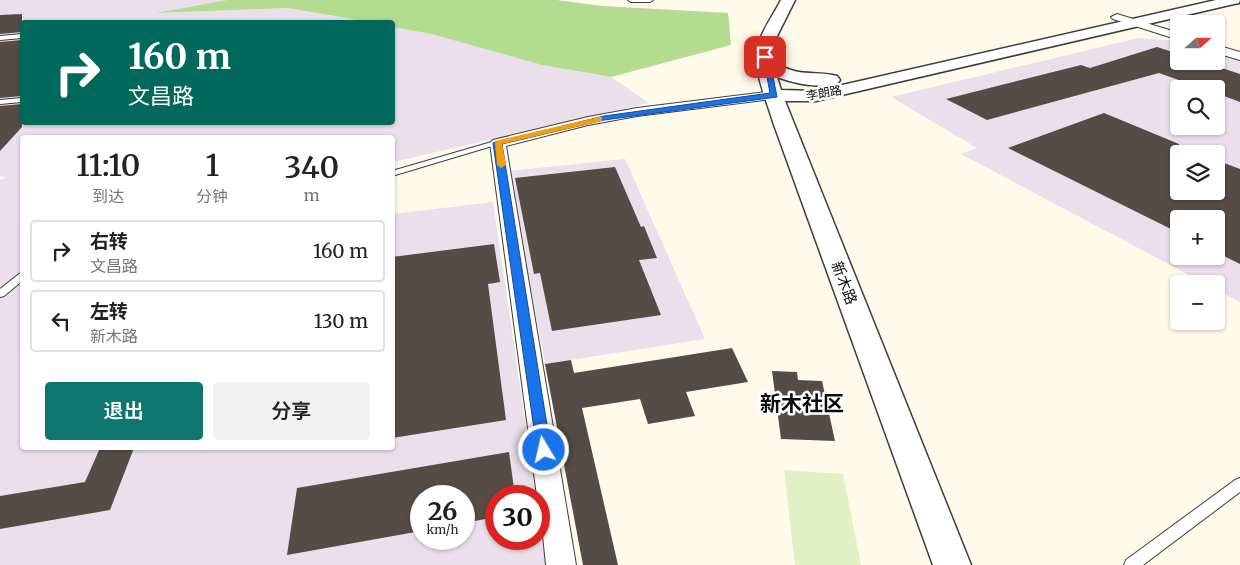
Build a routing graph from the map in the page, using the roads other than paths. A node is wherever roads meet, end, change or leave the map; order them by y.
1 (631, 0) edge
2 (650, 0) edge
3 (788, 0) edge
4 (1195, 0) edge
5 (1234, 0) edge
6 (1130, 19) junction
7 (1170, 30) edge
8 (1170, 34) edge
9 (20, 36) edge
10 (0, 38) edge
11 (1225, 47) edge
12 (1225, 52) edge
13 (1240, 52) edge
14 (1240, 56) edge
15 (767, 65) junction
16 (831, 80) junction
17 (775, 95) junction
18 (20, 100) edge
19 (0, 102) edge
20 (498, 143) junction
21 (395, 173) edge
22 (20, 278) edge
23 (0, 294) edge
24 (1240, 484) edge
25 (561, 565) edge
26 (952, 565) edge
27 (1131, 565) edge

1 - 2 lane
3 - 15 street, 新木路
4 - 6 street, 李朗路
5 - 6 street, 李朗路
6 - 7 street
6 - 8 street
6 - 16 street, 李朗路
6 - 17 street, 李朗路
9 - 10 lane
11 - 13 street
12 - 14 street
15 - 16 street
15 - 17 street, 新木路
16 - 17 street, 李朗路
17 - 20 street
17 - 26 street, 新木路
18 - 19 lane
20 - 21 lane
20 - 25 street
22 - 23 lane
24 - 27 lane

